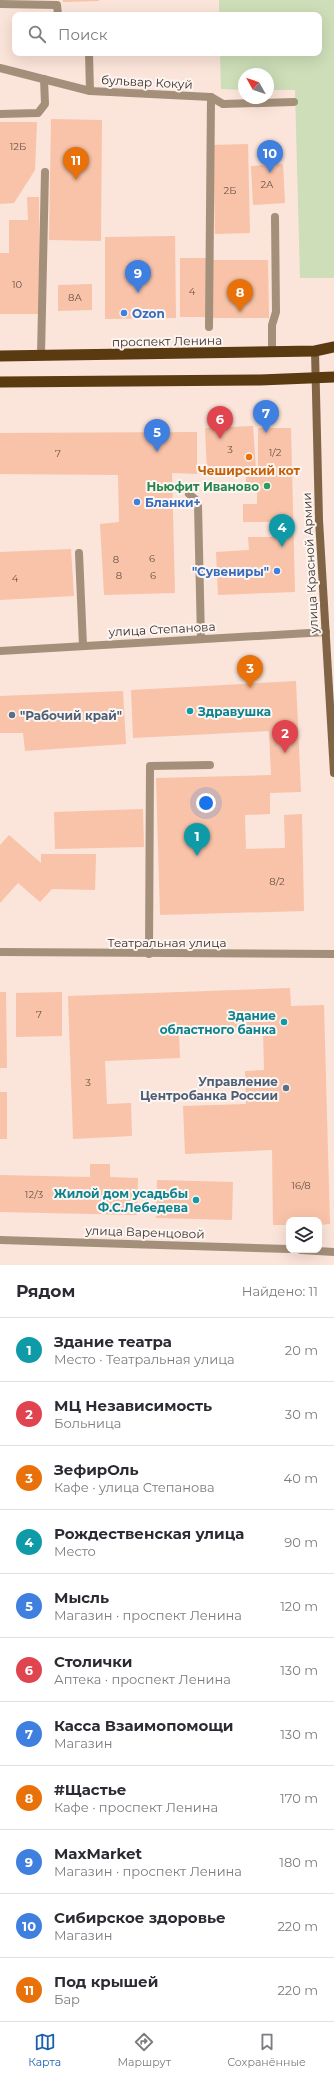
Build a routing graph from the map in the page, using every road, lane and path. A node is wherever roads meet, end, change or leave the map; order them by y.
1 (0, 4) edge
2 (58, 12) edge
3 (89, 56) edge
4 (0, 68) edge
5 (44, 79) junction
6 (90, 91) junction
7 (212, 97) junction
8 (294, 102) dead end
9 (0, 114) edge
10 (46, 172) dead end
11 (275, 217) dead end
12 (209, 327) dead end
13 (334, 347) edge
14 (315, 351) junction
15 (272, 352) junction
16 (41, 355) junction
17 (0, 356) edge
18 (334, 377) edge
19 (317, 378) junction
20 (0, 382) edge
21 (189, 494) dead end
22 (79, 553) dead end
23 (326, 632) junction
24 (202, 639) junction
25 (83, 646) junction
26 (0, 650) edge
27 (330, 659) edge
28 (210, 765) dead end
29 (334, 773) edge
30 (0, 952) edge
31 (149, 954) junction
32 (334, 954) edge
33 (0, 1240) edge
34 (286, 1249) edge
35 (322, 1251) edge
36 (334, 1252) edge

1 - 2 street
3 - 6 street
4 - 5 street, бульвар Кокуй
5 - 6 street, бульвар Кокуй
5 - 9 street
6 - 7 street, бульвар Кокуй
7 - 8 street, бульвар Кокуй
7 - 12 street
10 - 16 street
11 - 15 street
13 - 14 highway, проспект Ленина
14 - 15 highway, проспект Ленина
14 - 19 main road, улица Красной Армии
15 - 16 highway, проспект Ленина
16 - 17 highway, проспект Ленина
18 - 19 highway
19 - 20 highway
19 - 23 main road, улица Красной Армии
21 - 24 street
22 - 25 street
23 - 24 street, улица Степанова
23 - 27 main road, улица Красной Армии
24 - 25 street, улица Степанова
25 - 26 street, улица Степанова
27 - 29 main road, улица Красной Армии
28 - 31 street
30 - 31 street, Театральная улица
31 - 32 street, Театральная улица
33 - 34 street, улица Варенцовой
35 - 36 street

